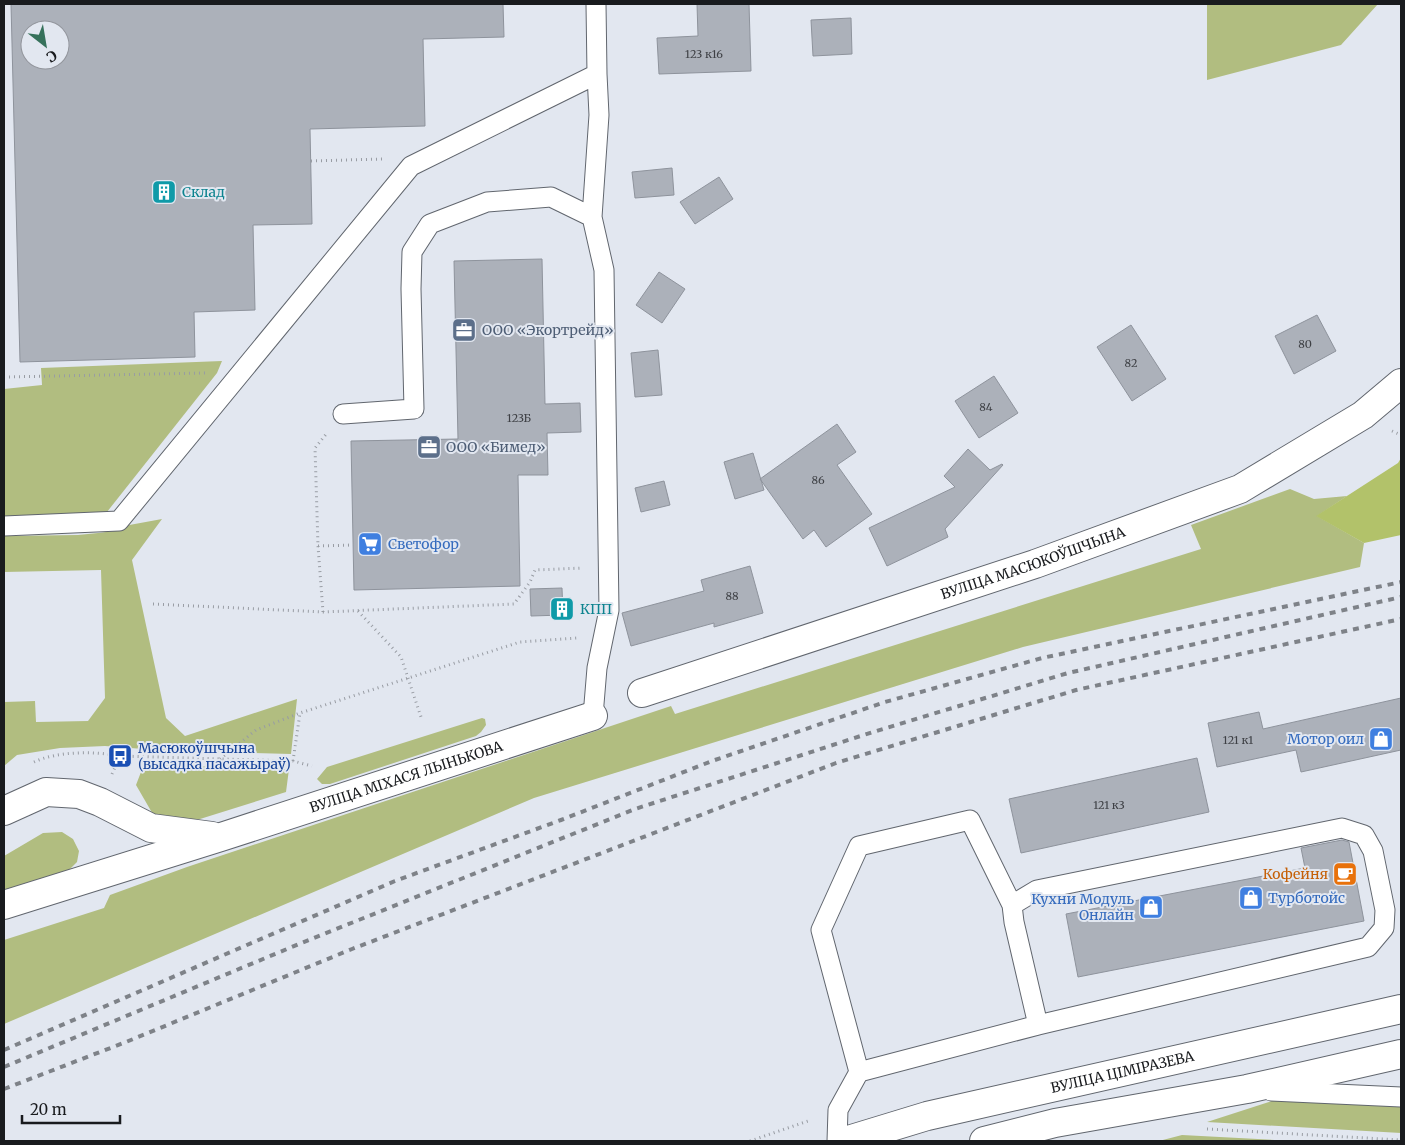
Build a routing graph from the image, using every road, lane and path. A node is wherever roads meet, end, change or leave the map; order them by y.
1 (596, 4) edge
2 (597, 74) junction
3 (311, 161) dead end
4 (411, 166) junction
5 (592, 217) junction
6 (207, 373) dead end
7 (4, 377) edge
8 (1401, 383) edge
9 (343, 414) joint
10 (4, 526) edge
11 (353, 545) dead end
12 (318, 546) junction
13 (609, 566) junction
14 (153, 604) dead end
15 (358, 610) junction
16 (323, 612) junction
17 (605, 636) junction
18 (408, 679) junction
19 (642, 693) dead end
20 (300, 713) junction
21 (592, 716) joint
22 (421, 717) dead end
23 (220, 759) junction
24 (293, 761) junction
25 (29, 764) dead end
26 (312, 766) dead end
27 (4, 811) edge
28 (151, 828) junction
29 (221, 837) junction
30 (144, 861) junction
31 (4, 905) edge
32 (1012, 905) junction
33 (1401, 1009) edge
34 (1038, 1025) junction
35 (1401, 1054) edge
36 (858, 1072) junction
37 (1247, 1089) junction
38 (1401, 1097) edge
39 (838, 1110) junction
40 (1205, 1129) dead end
41 (1401, 1140) edge
42 (750, 1141) edge
43 (837, 1141) edge
44 (845, 1141) edge
45 (984, 1141) edge

1 - 2 lane
2 - 4 lane
2 - 5 lane
3 - 4 path
4 - 10 lane
5 - 9 lane
5 - 13 lane
6 - 7 path
8 - 19 street, ВУЛІЦА МАСЮКОЎШЧЫНА
9 - 12 path
11 - 12 path
12 - 16 path
13 - 15 path
13 - 17 lane
14 - 16 path
15 - 16 path
15 - 18 path
17 - 18 path
17 - 21 lane
18 - 20 path
18 - 22 path
20 - 23 path
20 - 24 path
21 - 29 street, ВУЛІЦА МІХАСЯ ЛЫНЬКОВА
23 - 24 path
23 - 25 path
24 - 26 path
27 - 28 street, ВУЛІЦА МІХАСЯ ЛЫНЬКОВА
28 - 29 street, ВУЛІЦА МІХАСЯ ЛЫНЬКОВА
28 - 30 street
29 - 30 street, ВУЛІЦА МІХАСЯ ЛЫНЬКОВА
30 - 31 street, ВУЛІЦА МІХАСЯ ЛЫНЬКОВА
32 - 34 lane
32 - 34 lane
32 - 36 lane
33 - 44 street, ВУЛІЦА ЦІМІРАЗЕВА
34 - 36 lane
35 - 37 street
36 - 39 lane
37 - 38 lane
37 - 45 street
39 - 42 path
39 - 43 lane
40 - 41 path

